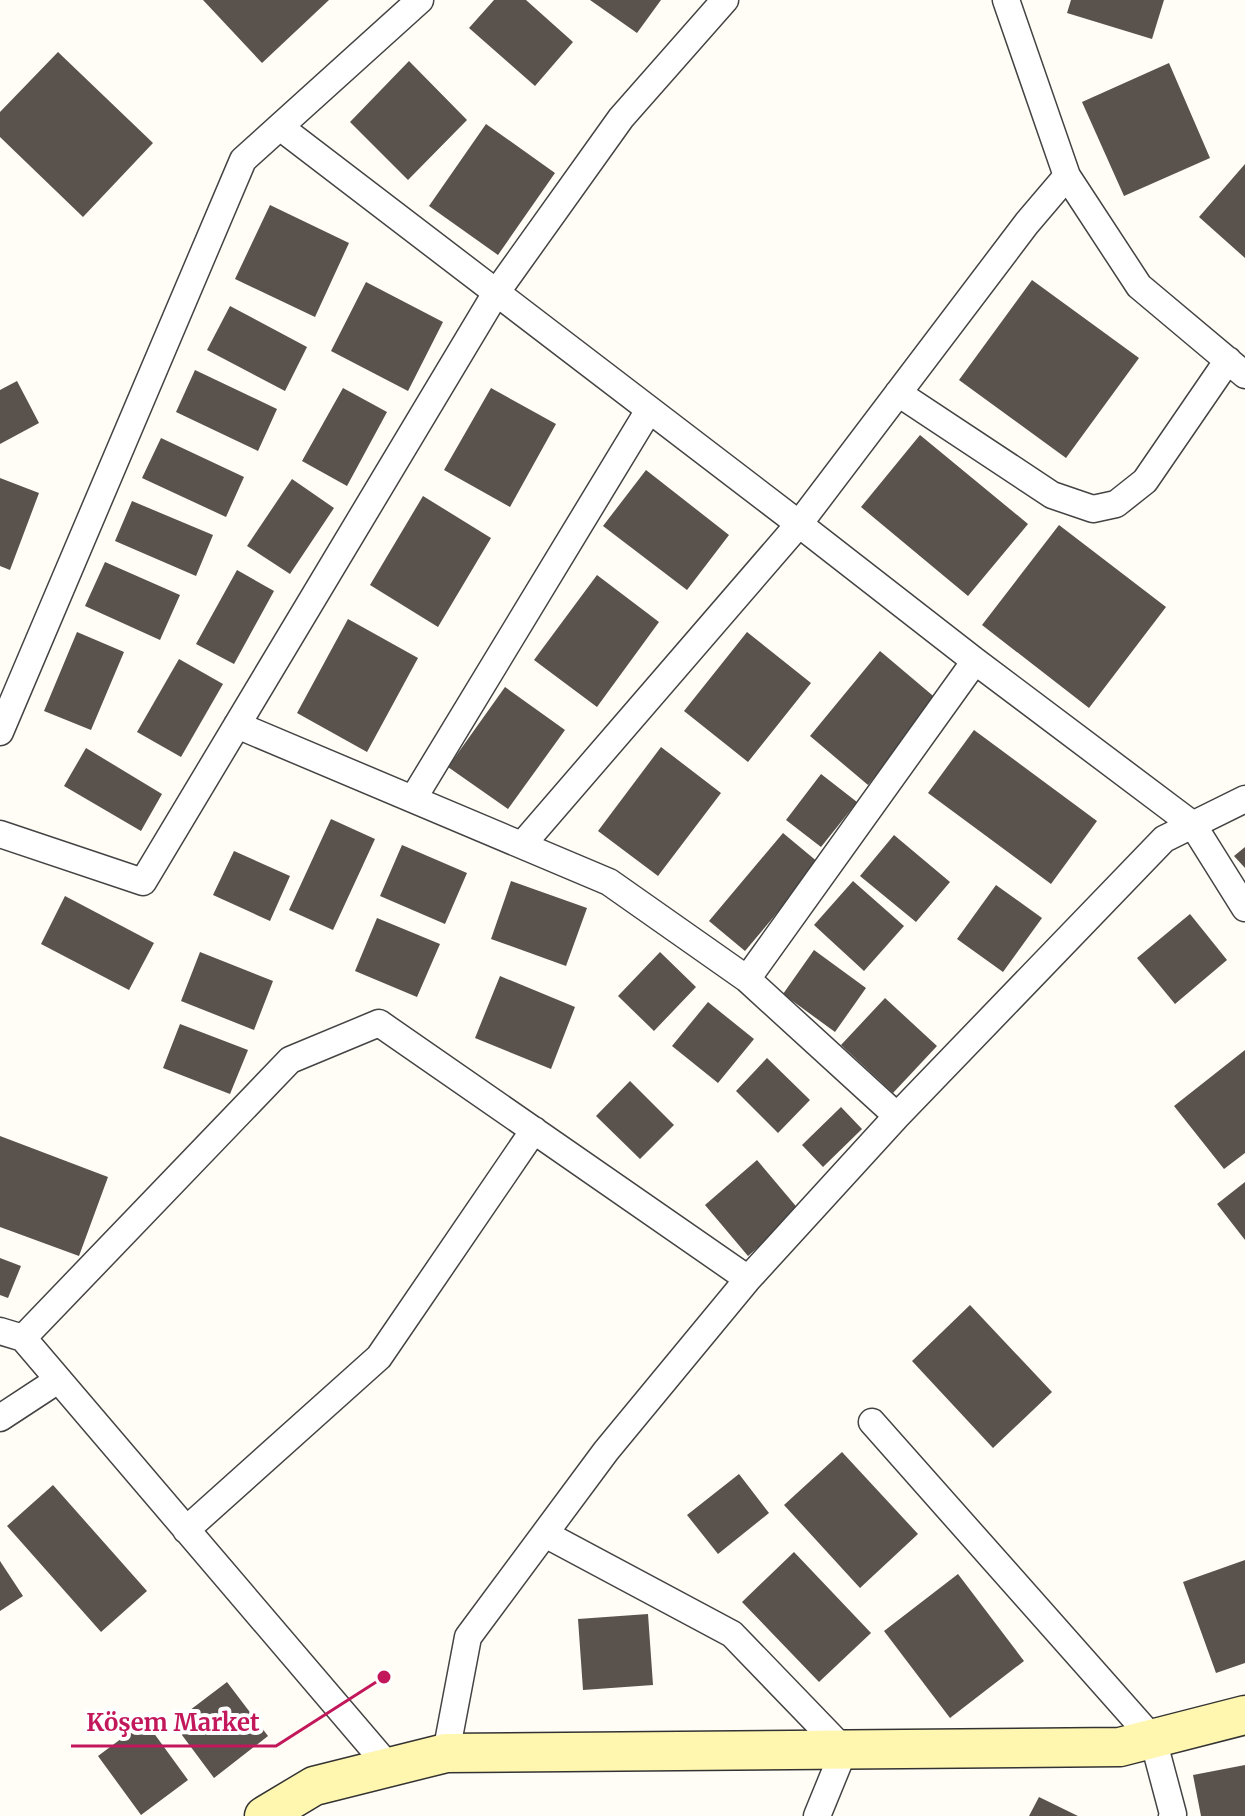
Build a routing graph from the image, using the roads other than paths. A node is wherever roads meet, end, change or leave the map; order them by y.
1 (420, 0) edge
2 (725, 0) edge
3 (1006, 0) edge
4 (280, 127) junction
5 (1067, 176) junction
6 (496, 293) junction
7 (1236, 367) edge
8 (898, 393) junction
9 (649, 410) junction
10 (799, 524) junction
11 (975, 661) junction
12 (237, 725) junction
13 (0, 732) edge
14 (413, 799) junction
15 (1245, 799) edge
16 (1193, 825) junction
17 (0, 834) edge
18 (522, 845) junction
19 (1245, 908) edge
20 (747, 979) junction
21 (897, 1116) junction
22 (534, 1130) junction
23 (748, 1279) junction
24 (12, 1335) edge
25 (58, 1380) junction
26 (0, 1418) edge
27 (872, 1422) dead end
28 (186, 1530) junction
29 (545, 1534) junction
30 (1245, 1715) edge
31 (1153, 1739) junction
32 (844, 1750) junction
33 (446, 1753) junction
34 (389, 1767) junction
35 (264, 1816) edge
36 (817, 1816) edge
37 (1172, 1816) edge

1 - 4 street
2 - 6 street
3 - 5 street
4 - 6 street
4 - 13 street
5 - 7 street
5 - 8 street
6 - 9 street
6 - 12 street
7 - 8 street
8 - 10 street
9 - 10 street
9 - 14 street
10 - 11 street
10 - 18 street
11 - 16 street
11 - 20 street
12 - 14 street
12 - 17 street
14 - 18 street
15 - 16 street
16 - 19 street
16 - 21 street
18 - 20 street
20 - 21 street
21 - 23 street
22 - 23 street
22 - 24 street
22 - 28 street
23 - 29 street
24 - 25 street
25 - 26 street
25 - 28 street
27 - 31 street
28 - 34 street
29 - 32 street
29 - 33 street
30 - 31 street
31 - 32 street
31 - 37 street
32 - 33 street
32 - 36 street
33 - 34 street
34 - 35 street

